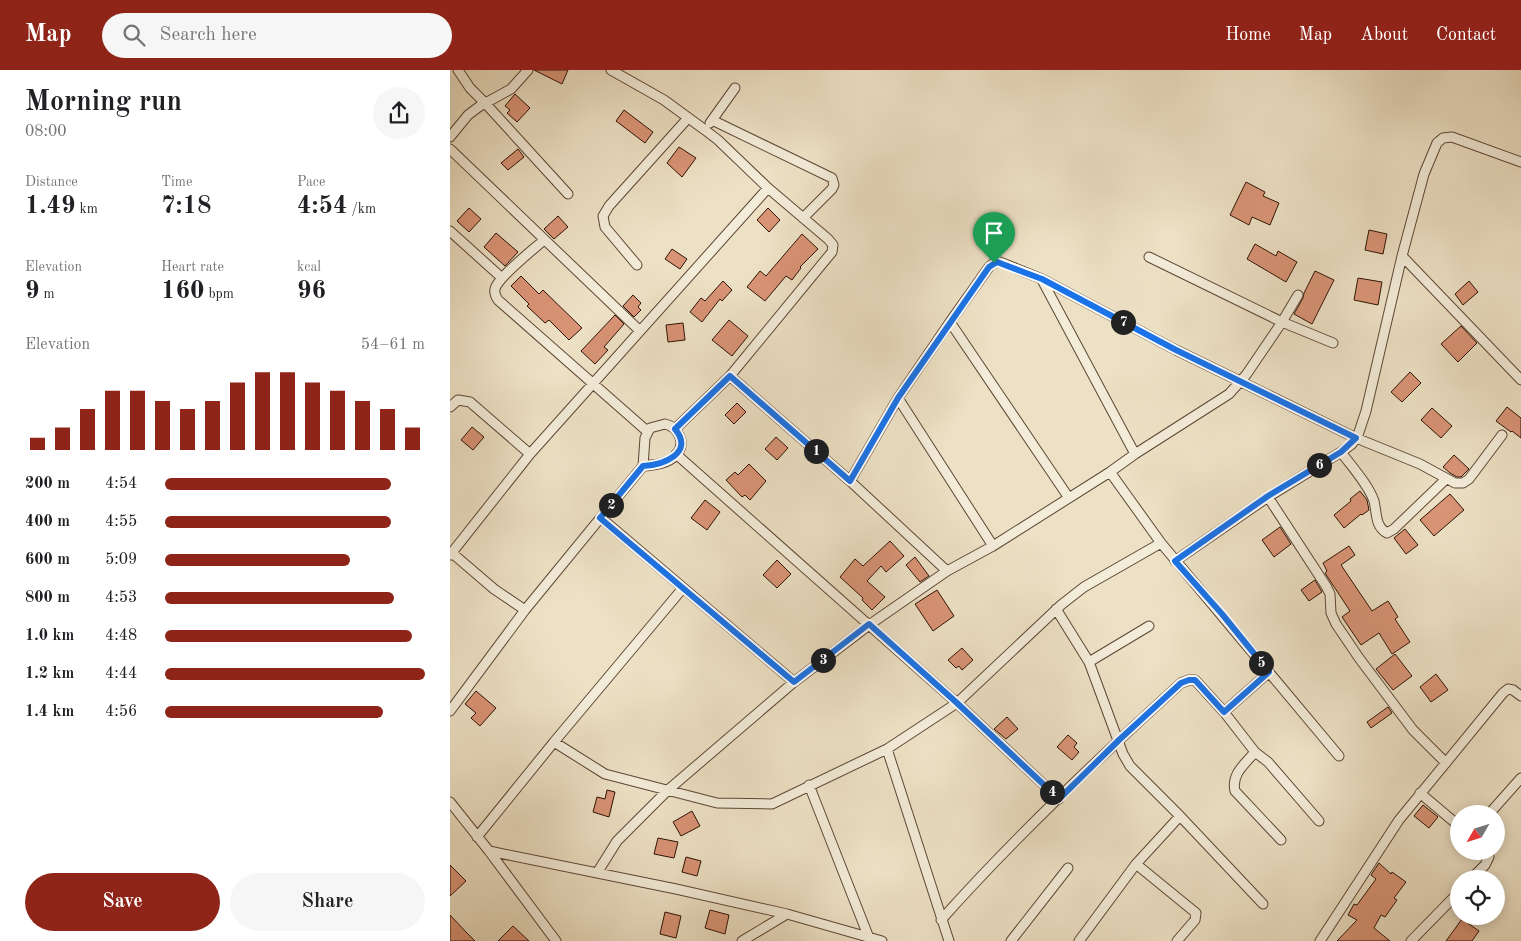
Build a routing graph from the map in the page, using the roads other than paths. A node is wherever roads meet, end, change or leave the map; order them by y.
1 (458, 70) edge
2 (528, 70) edge
3 (611, 70) edge
4 (735, 88) dead end
5 (485, 103) junction
6 (688, 118) junction
7 (712, 120) junction
8 (705, 130) junction
9 (450, 136) edge
10 (450, 149) edge
11 (1521, 162) edge
12 (768, 188) junction
13 (568, 194) dead end
14 (802, 218) junction
15 (450, 230) edge
16 (544, 240) junction
17 (1402, 256) junction
18 (1150, 257) dead end
19 (636, 265) dead end
20 (502, 278) junction
21 (1042, 279) junction
22 (1298, 295) dead end
23 (950, 322) junction
24 (1282, 322) junction
25 (640, 331) junction
26 (1333, 343) dead end
27 (730, 376) junction
28 (1521, 380) edge
29 (1240, 382) junction
30 (593, 385) junction
31 (898, 398) junction
32 (450, 407) edge
33 (675, 429) junction
34 (648, 432) junction
35 (1502, 435) dead end
36 (1356, 438) junction
37 (1341, 452) junction
38 (530, 454) junction
39 (676, 454) junction
40 (1135, 454) junction
41 (643, 466) junction
42 (1110, 472) junction
43 (1446, 479) junction
44 (850, 481) junction
45 (1268, 496) junction
46 (1069, 498) junction
47 (600, 518) junction
48 (1161, 543) junction
49 (993, 546) junction
50 (451, 554) edge
51 (1175, 561) junction
52 (947, 571) junction
53 (683, 588) junction
54 (1056, 609) junction
55 (525, 610) junction
56 (869, 624) junction
57 (1149, 626) dead end
58 (1089, 662) junction
59 (1269, 672) junction
60 (794, 682) junction
61 (1521, 696) edge
62 (957, 703) junction
63 (450, 710) edge
64 (1224, 712) junction
65 (1119, 740) junction
66 (554, 742) junction
67 (887, 749) junction
68 (1255, 752) junction
69 (1339, 756) dead end
70 (1446, 763) junction
71 (1521, 778) edge
72 (809, 785) junction
73 (668, 790) junction
74 (1420, 793) junction
75 (1059, 799) junction
76 (450, 802) edge
77 (1497, 805) edge
78 (1180, 816) junction
79 (1450, 818) edge
80 (1319, 821) dead end
81 (478, 837) junction
82 (1281, 840) dead end
83 (489, 851) junction
84 (1136, 864) junction
85 (1068, 868) dead end
86 (597, 873) junction
87 (1450, 901) edge
88 (1263, 904) dead end
89 (787, 914) junction
90 (942, 920) junction
91 (869, 938) junction
92 (1323, 939) edge
93 (556, 941) edge
94 (742, 941) edge
95 (882, 941) edge
96 (949, 941) edge
97 (1011, 941) edge
98 (1079, 941) edge
99 (1177, 941) edge
100 (1411, 941) edge

1 - 5 street
2 - 5 street
3 - 6 street
4 - 7 street
5 - 9 street
5 - 13 street
6 - 8 street
6 - 19 street
7 - 8 street
7 - 14 street
8 - 12 street
10 - 16 street
11 - 17 street
12 - 14 street
12 - 25 street
14 - 27 street
15 - 20 street
16 - 20 street
16 - 25 street
17 - 28 street
17 - 36 street
18 - 24 street
20 - 30 street
21 - 23 street
21 - 29 street
21 - 40 street
22 - 24 street
23 - 31 street
23 - 46 street
24 - 26 street
24 - 29 street
25 - 30 street
27 - 33 street
27 - 44 street
29 - 36 street
29 - 40 street
30 - 34 street
30 - 38 street
31 - 44 street
31 - 49 street
32 - 38 street
33 - 34 street
33 - 39 street
34 - 41 street
35 - 43 street
36 - 37 street
36 - 43 street
37 - 43 street
37 - 45 street
38 - 50 street
39 - 41 street
39 - 56 street
40 - 42 street
41 - 47 street
42 - 46 street
42 - 48 street
44 - 52 street
45 - 51 street
45 - 70 street
46 - 49 street
47 - 53 street
47 - 55 street
48 - 51 street
48 - 54 street
49 - 52 street
50 - 55 street
51 - 59 street
52 - 56 street
53 - 60 street
53 - 66 street
54 - 58 street
54 - 62 street
55 - 63 street
56 - 60 street
56 - 62 street
57 - 58 street
58 - 65 street
59 - 64 street
59 - 69 street
60 - 73 street
61 - 70 street
62 - 67 street
62 - 75 street
64 - 65 street
64 - 68 street
65 - 75 street
65 - 78 street
66 - 73 street
66 - 81 street
67 - 72 street
67 - 90 street
68 - 80 street
68 - 82 street
70 - 74 street
71 - 77 street
72 - 73 street
72 - 91 street
73 - 86 street
74 - 79 street
74 - 92 street
75 - 90 street
76 - 81 street
78 - 84 street
78 - 88 street
81 - 83 street
83 - 86 street
83 - 93 street
84 - 98 street
84 - 99 street
85 - 97 street
86 - 89 street
87 - 100 street
89 - 91 street
89 - 94 street
90 - 96 street
91 - 95 street

